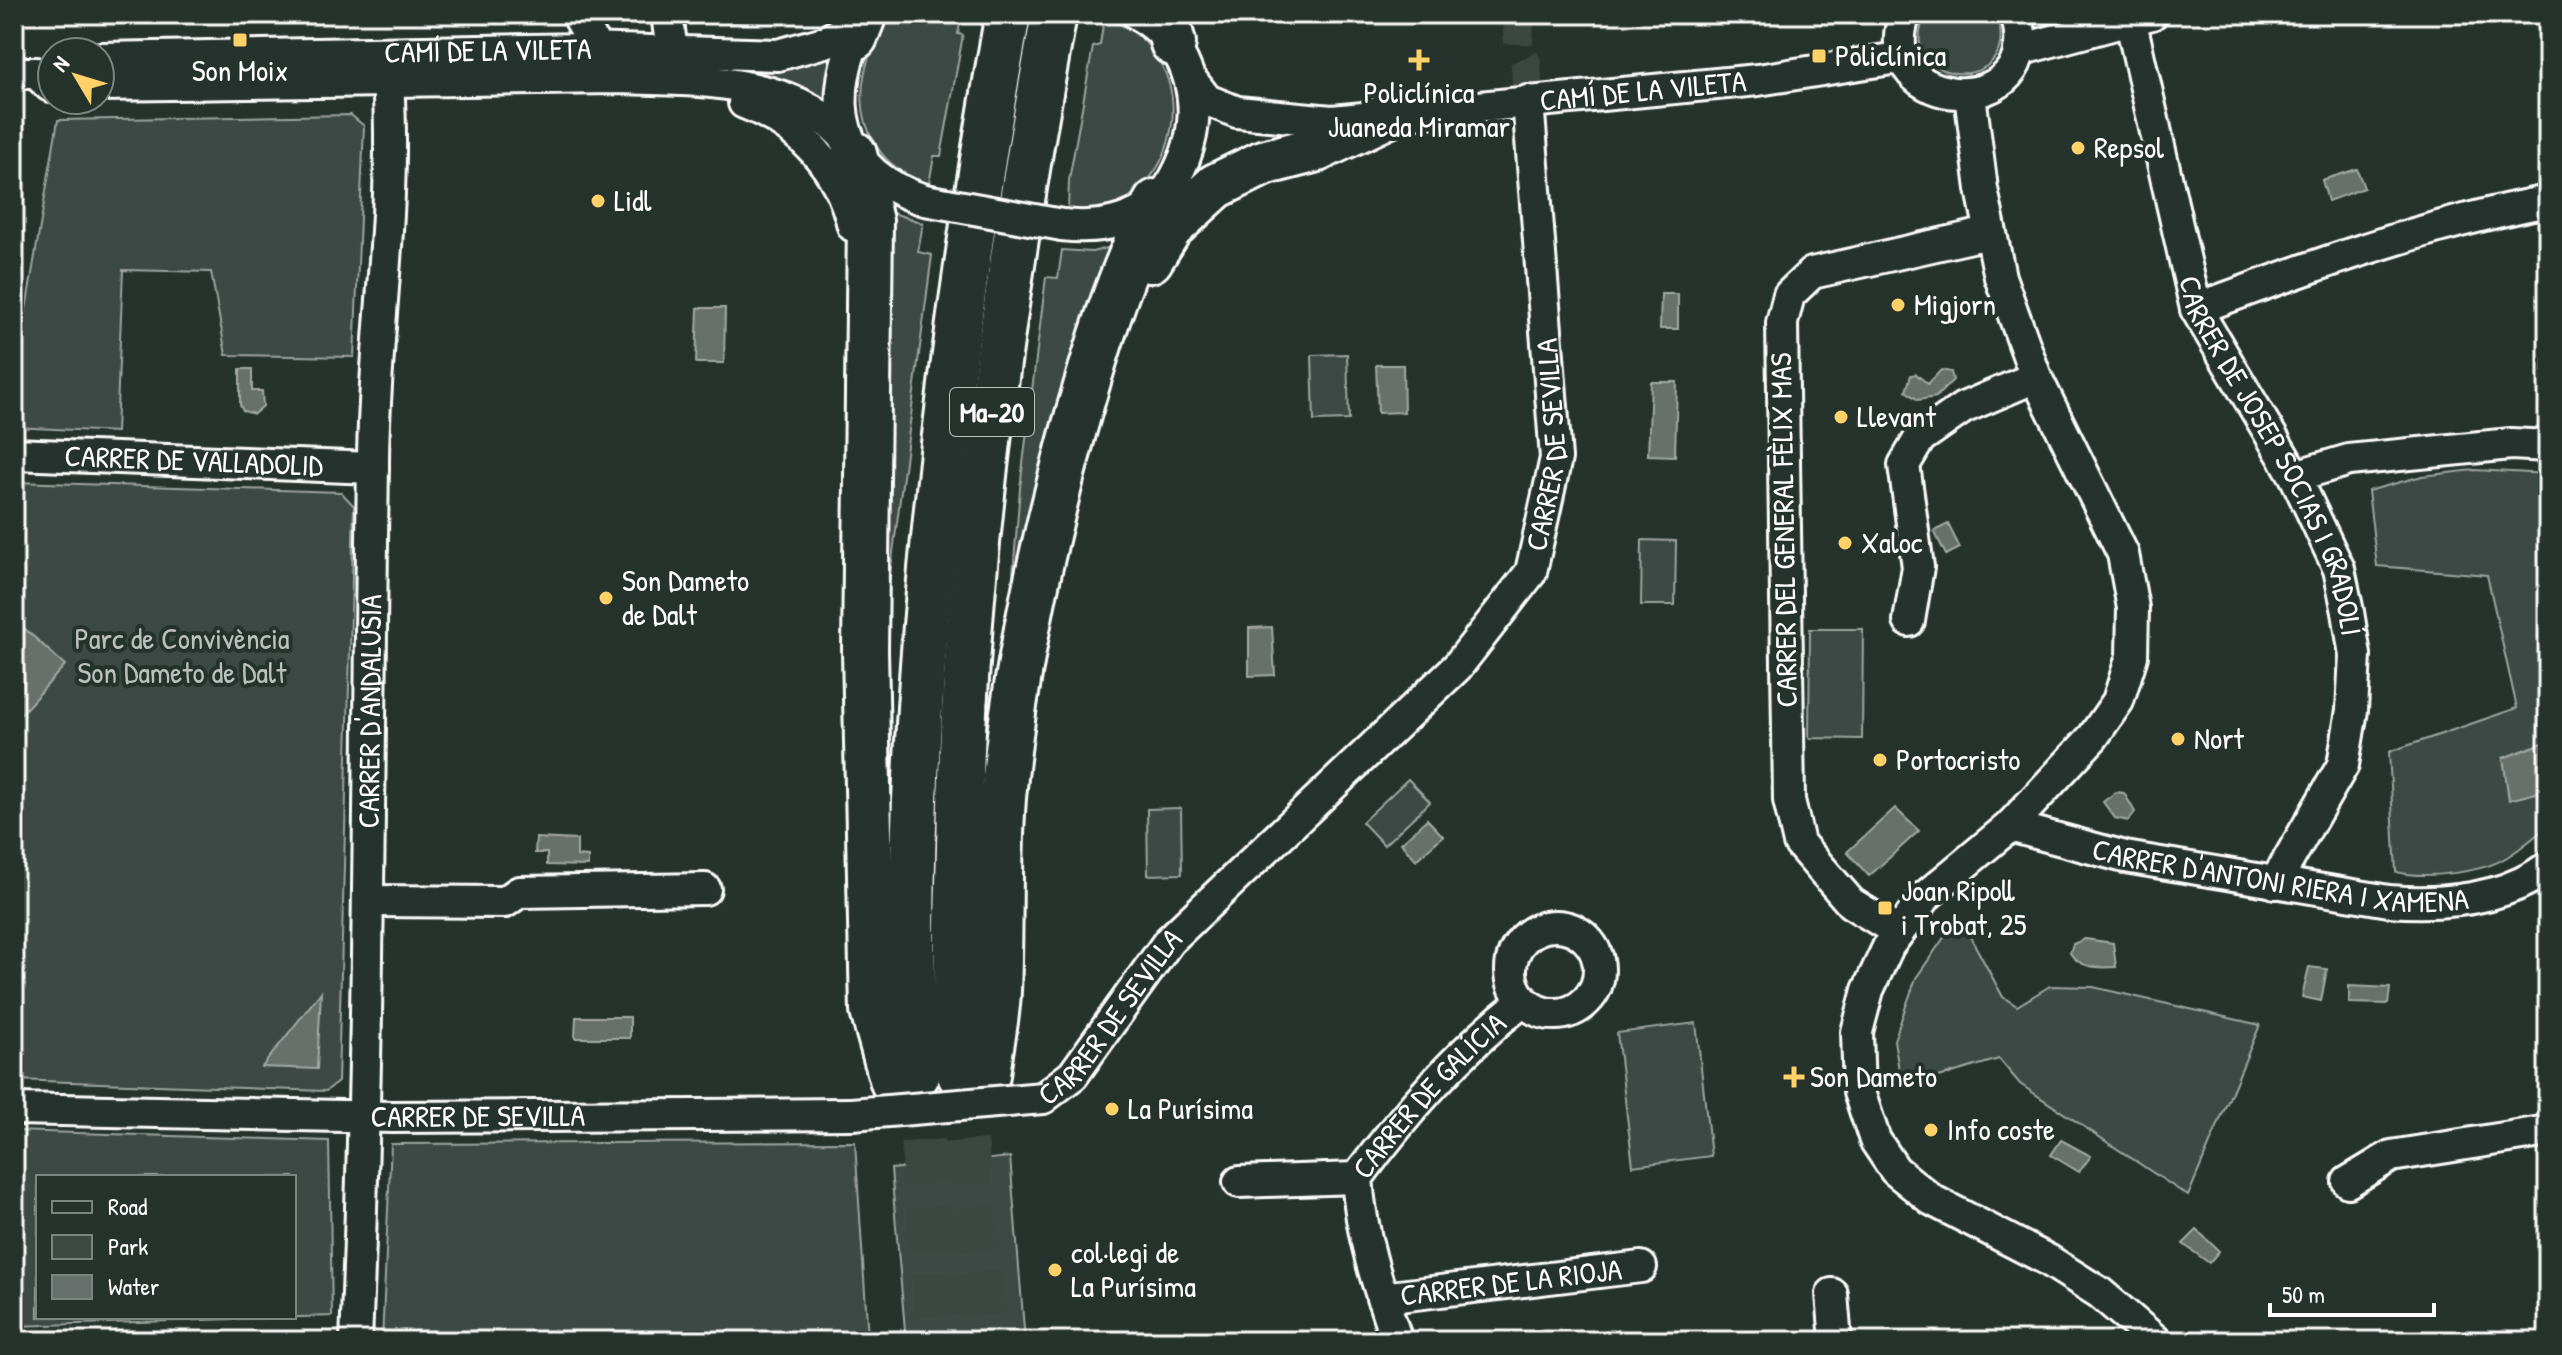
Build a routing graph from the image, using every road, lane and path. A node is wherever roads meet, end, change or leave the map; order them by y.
1 (667, 14) edge
2 (1008, 14) edge
3 (1054, 14) edge
4 (1137, 14) edge
5 (1905, 14) edge
6 (2016, 14) edge
7 (2141, 16) edge
8 (863, 19) edge
9 (584, 32) edge
10 (1176, 37) edge
11 (2019, 50) junction
12 (672, 52) junction
13 (116, 57) edge
14 (1904, 57) junction
15 (14, 59) edge
16 (36, 70) edge
17 (14, 73) edge
18 (36, 73) edge
19 (36, 81) edge
20 (444, 81) junction
21 (388, 82) junction
22 (690, 82) junction
23 (116, 85) edge
24 (14, 86) edge
25 (1970, 95) junction
26 (1528, 101) junction
27 (1391, 114) junction
28 (1332, 121) junction
29 (852, 149) junction
30 (1160, 198) junction
31 (2548, 201) edge
32 (1989, 233) junction
33 (2196, 309) junction
34 (868, 356) junction
35 (2036, 377) junction
36 (2548, 446) edge
37 (1068, 449) junction
38 (14, 454) edge
39 (373, 468) junction
40 (2295, 476) junction
41 (1909, 621) dead end
42 (2010, 826) junction
43 (2548, 867) edge
44 (2275, 883) junction
45 (705, 889) dead end
46 (368, 901) junction
47 (1898, 932) junction
48 (1523, 1001) dead end
49 (14, 1109) edge
50 (366, 1113) junction
51 (2548, 1131) edge
52 (1357, 1178) junction
53 (1239, 1182) dead end
54 (2348, 1182) dead end
55 (1641, 1267) dead end
56 (1832, 1294) dead end
57 (1382, 1298) junction
58 (356, 1341) edge
59 (1397, 1341) edge
60 (1836, 1341) edge
61 (2156, 1341) edge

1 - 12 street
2 - 34 highway, Ma-20
3 - 37 highway, Ma-20
4 - 10 street, CAMÍ DE LA VILETA
5 - 14 street
6 - 11 street
7 - 11 street
7 - 33 street, CARRER DE JOSEP SOCIAS I GRADOLÍ
8 - 12 street, CAMÍ DE LA VILETA
8 - 29 street
9 - 12 street, CAMÍ DE LA VILETA
9 - 13 street, CAMÍ DE LA VILETA
9 - 20 street
10 - 28 street
10 - 28 street, CAMÍ DE LA VILETA
10 - 30 street
11 - 25 street
14 - 25 street
14 - 26 street, CAMÍ DE LA VILETA
15 - 16 street
17 - 18 street
19 - 24 street
20 - 21 street, CAMÍ DE LA VILETA
20 - 22 street, CAMÍ DE LA VILETA
21 - 23 street, CAMÍ DE LA VILETA
21 - 39 street, CARRER D'ANDALUSIA
22 - 29 street, CAMÍ DE LA VILETA
22 - 34 street
25 - 32 street
26 - 27 street, CAMÍ DE LA VILETA
26 - 50 street, CARRER DE SEVILLA, bridge
27 - 28 street, CAMÍ DE LA VILETA
27 - 37 highway
28 - 30 street, CAMÍ DE LA VILETA
29 - 30 street, CAMÍ DE LA VILETA, bridge
29 - 34 highway
30 - 37 highway
31 - 33 street
32 - 35 street
32 - 47 street, CARRER DEL GENERAL FÈLIX MAS
33 - 40 street, CARRER DE JOSEP SOCIAS I GRADOLÍ
35 - 41 street
35 - 42 street
36 - 40 street
38 - 39 street, CARRER DE VALLADOLID
39 - 46 street, CARRER D'ANDALUSIA
40 - 44 street, CARRER DE JOSEP SOCIAS I GRADOLÍ
42 - 44 street, CARRER D'ANTONI RIERA I XAMENA
42 - 47 street
43 - 44 street, CARRER D'ANTONI RIERA I XAMENA
45 - 46 street
46 - 50 street, CARRER D'ANDALUSIA
47 - 61 street
48 - 52 street, CARRER DE GALÍCIA
49 - 50 street, CARRER DE SEVILLA
50 - 58 street, CARRER D'ANDALUSIA
51 - 54 street
52 - 53 street
52 - 57 street, CARRER DE GALÍCIA
55 - 57 street, CARRER DE LA RIOJA
56 - 60 street
57 - 59 street, CARRER DE GALÍCIA

